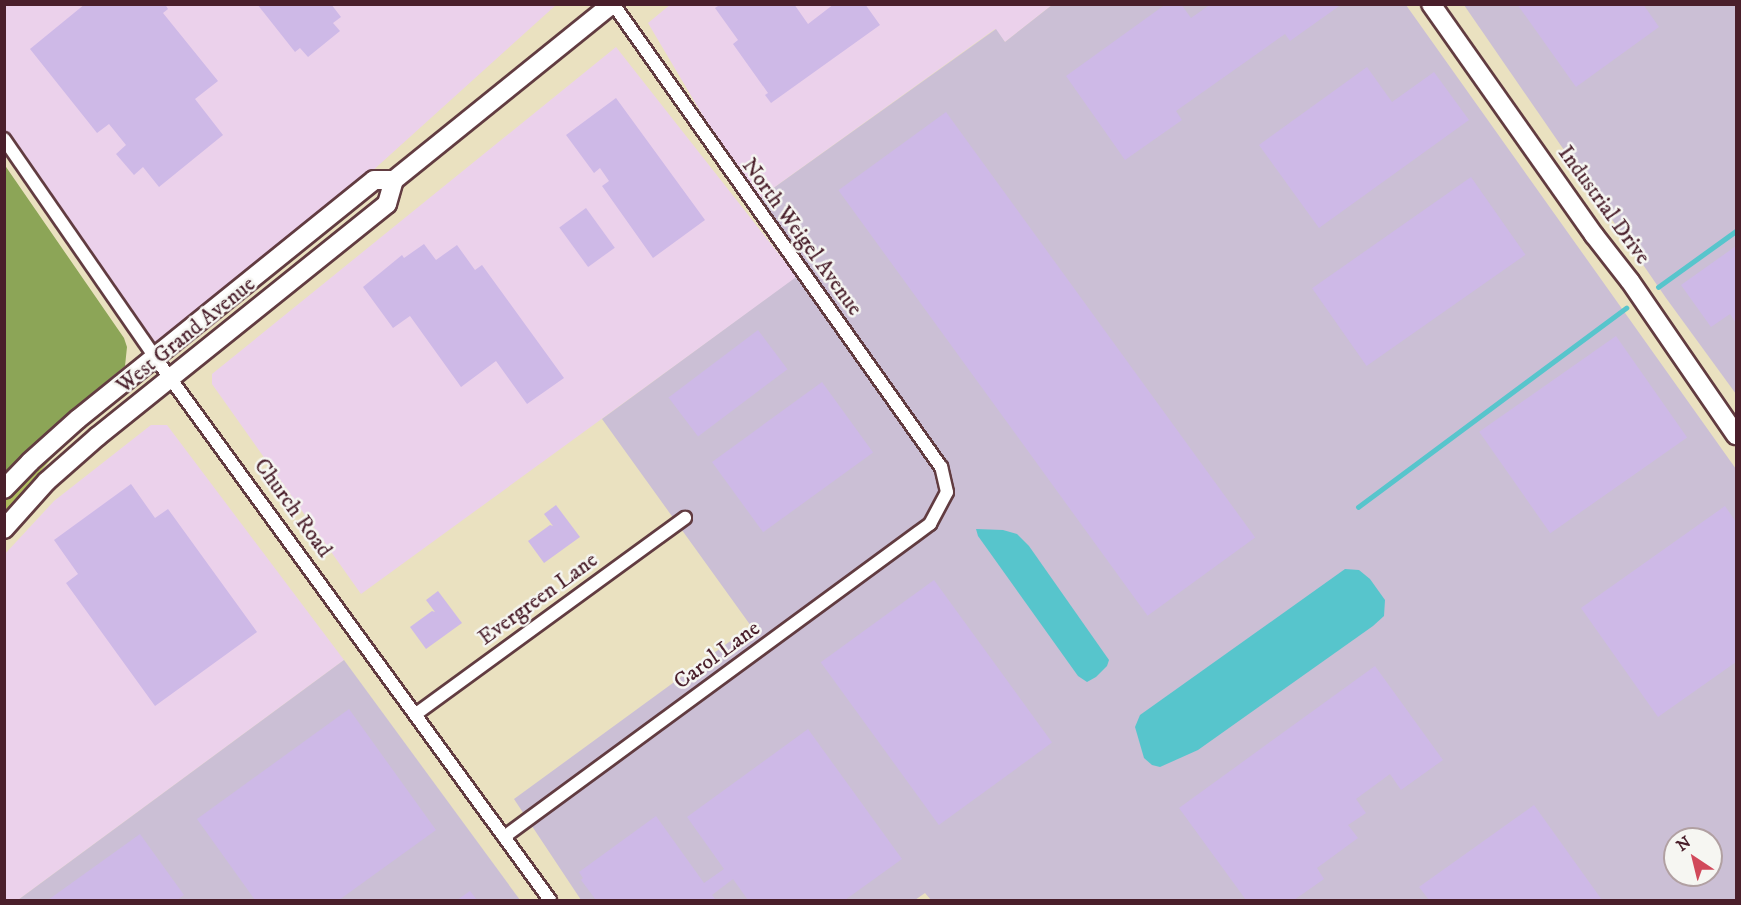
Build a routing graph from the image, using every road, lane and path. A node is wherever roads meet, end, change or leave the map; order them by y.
1 (612, 4) edge
2 (1431, 4) edge
3 (4, 139) edge
4 (394, 180) junction
5 (154, 356) junction
6 (170, 378) junction
7 (1737, 435) edge
8 (4, 489) edge
9 (944, 498) joint
10 (685, 518) dead end
11 (4, 528) edge
12 (416, 714) junction
13 (504, 837) junction
14 (550, 900) edge

1 - 4 main road, West Grand Avenue
1 - 9 street, North Weigel Avenue
2 - 7 main road, Industrial Drive
3 - 5 street, Church Road
4 - 5 main road, West Grand Avenue
4 - 6 main road, West Grand Avenue
5 - 6 street, Church Road
5 - 8 main road, West Grand Avenue
6 - 11 main road, West Grand Avenue
6 - 12 street, Church Road
9 - 13 street, Carol Lane
10 - 12 street, Evergreen Lane
12 - 13 street, Church Road
13 - 14 street, Church Road

